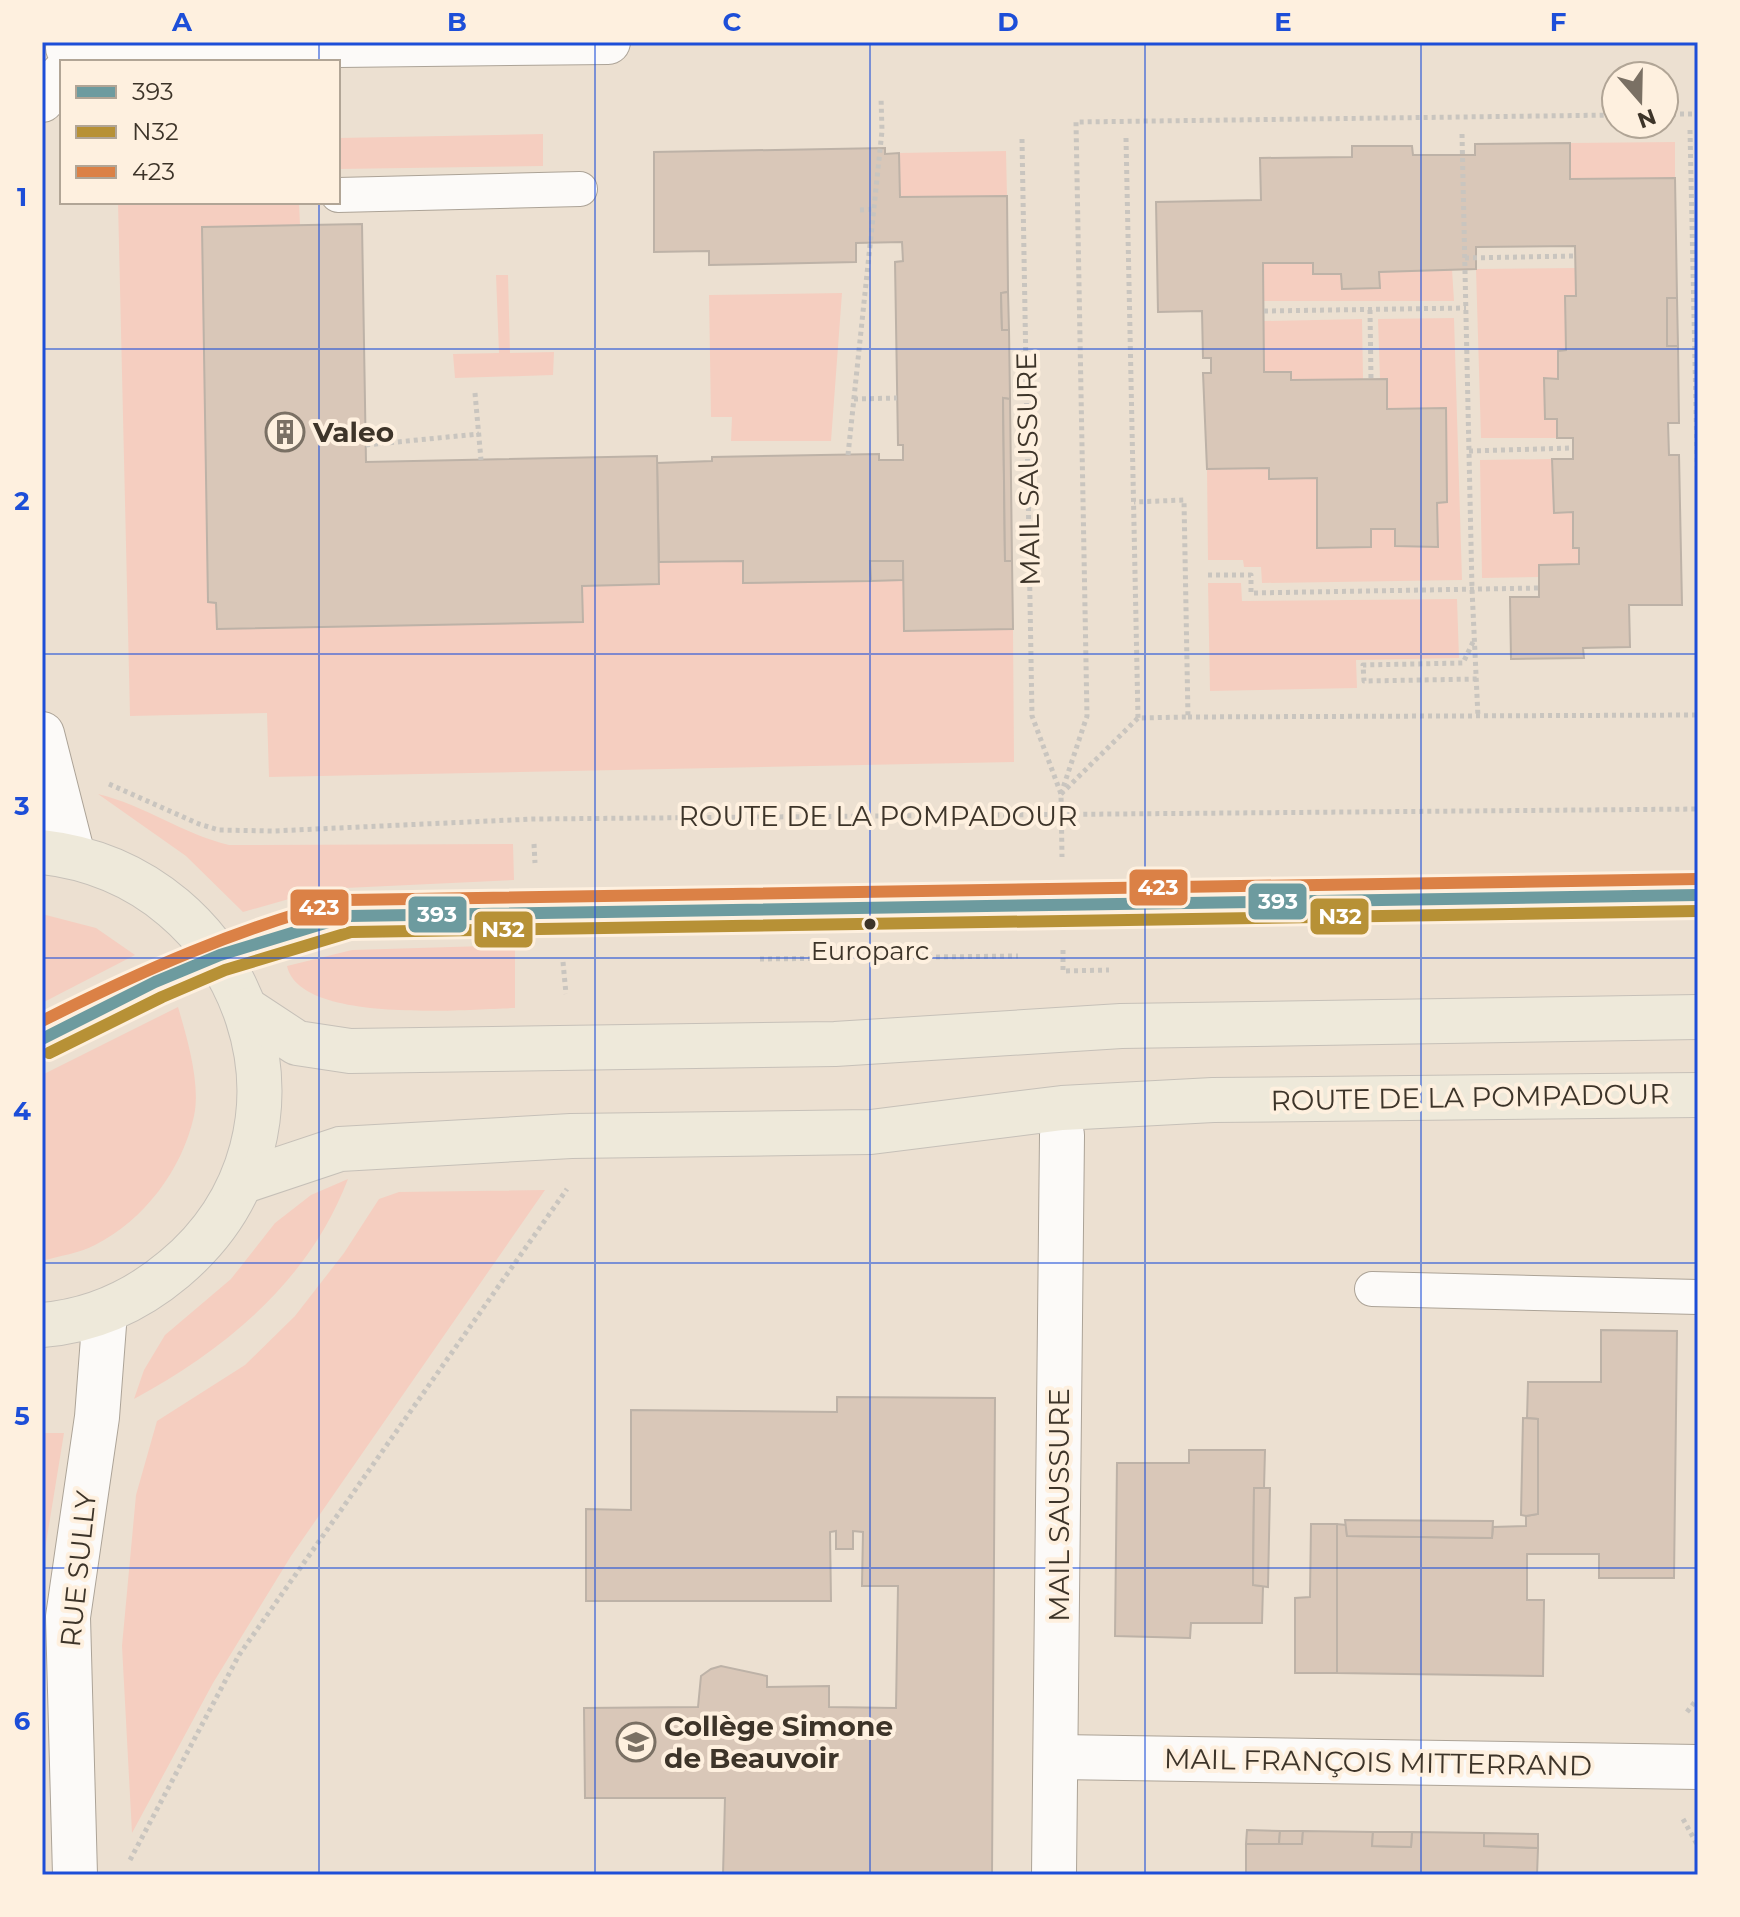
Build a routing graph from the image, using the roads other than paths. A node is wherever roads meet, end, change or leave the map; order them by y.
1 (608, 42) edge
2 (66, 57) edge
3 (60, 68) edge
4 (42, 100) edge
5 (580, 189) dead end
6 (340, 195) edge
7 (42, 734) edge
8 (58, 854) edge
9 (1698, 895) edge
10 (220, 955) junction
11 (247, 1010) junction
12 (1698, 1017) edge
13 (42, 1039) edge
14 (1698, 1095) edge
15 (1062, 1135) dead end
16 (241, 1182) junction
17 (1372, 1289) dead end
18 (1698, 1297) edge
19 (105, 1312) junction
20 (42, 1325) edge
21 (1058, 1757) junction
22 (1698, 1767) edge
23 (75, 1875) edge
24 (1054, 1875) edge

1 - 2 street
3 - 4 street
5 - 6 lane
7 - 8 street
8 - 10 main road
9 - 10 lane
10 - 11 main road
10 - 13 lane
11 - 12 main road
11 - 16 main road
14 - 16 main road, ROUTE DE LA POMPADOUR
15 - 21 street, MAIL SAUSSURE
16 - 19 main road
17 - 18 lane
19 - 20 main road
19 - 23 street, RUE SULLY
21 - 22 street, MAIL FRANÇOIS MITTERRAND
21 - 24 street, MAIL SAUSSURE

